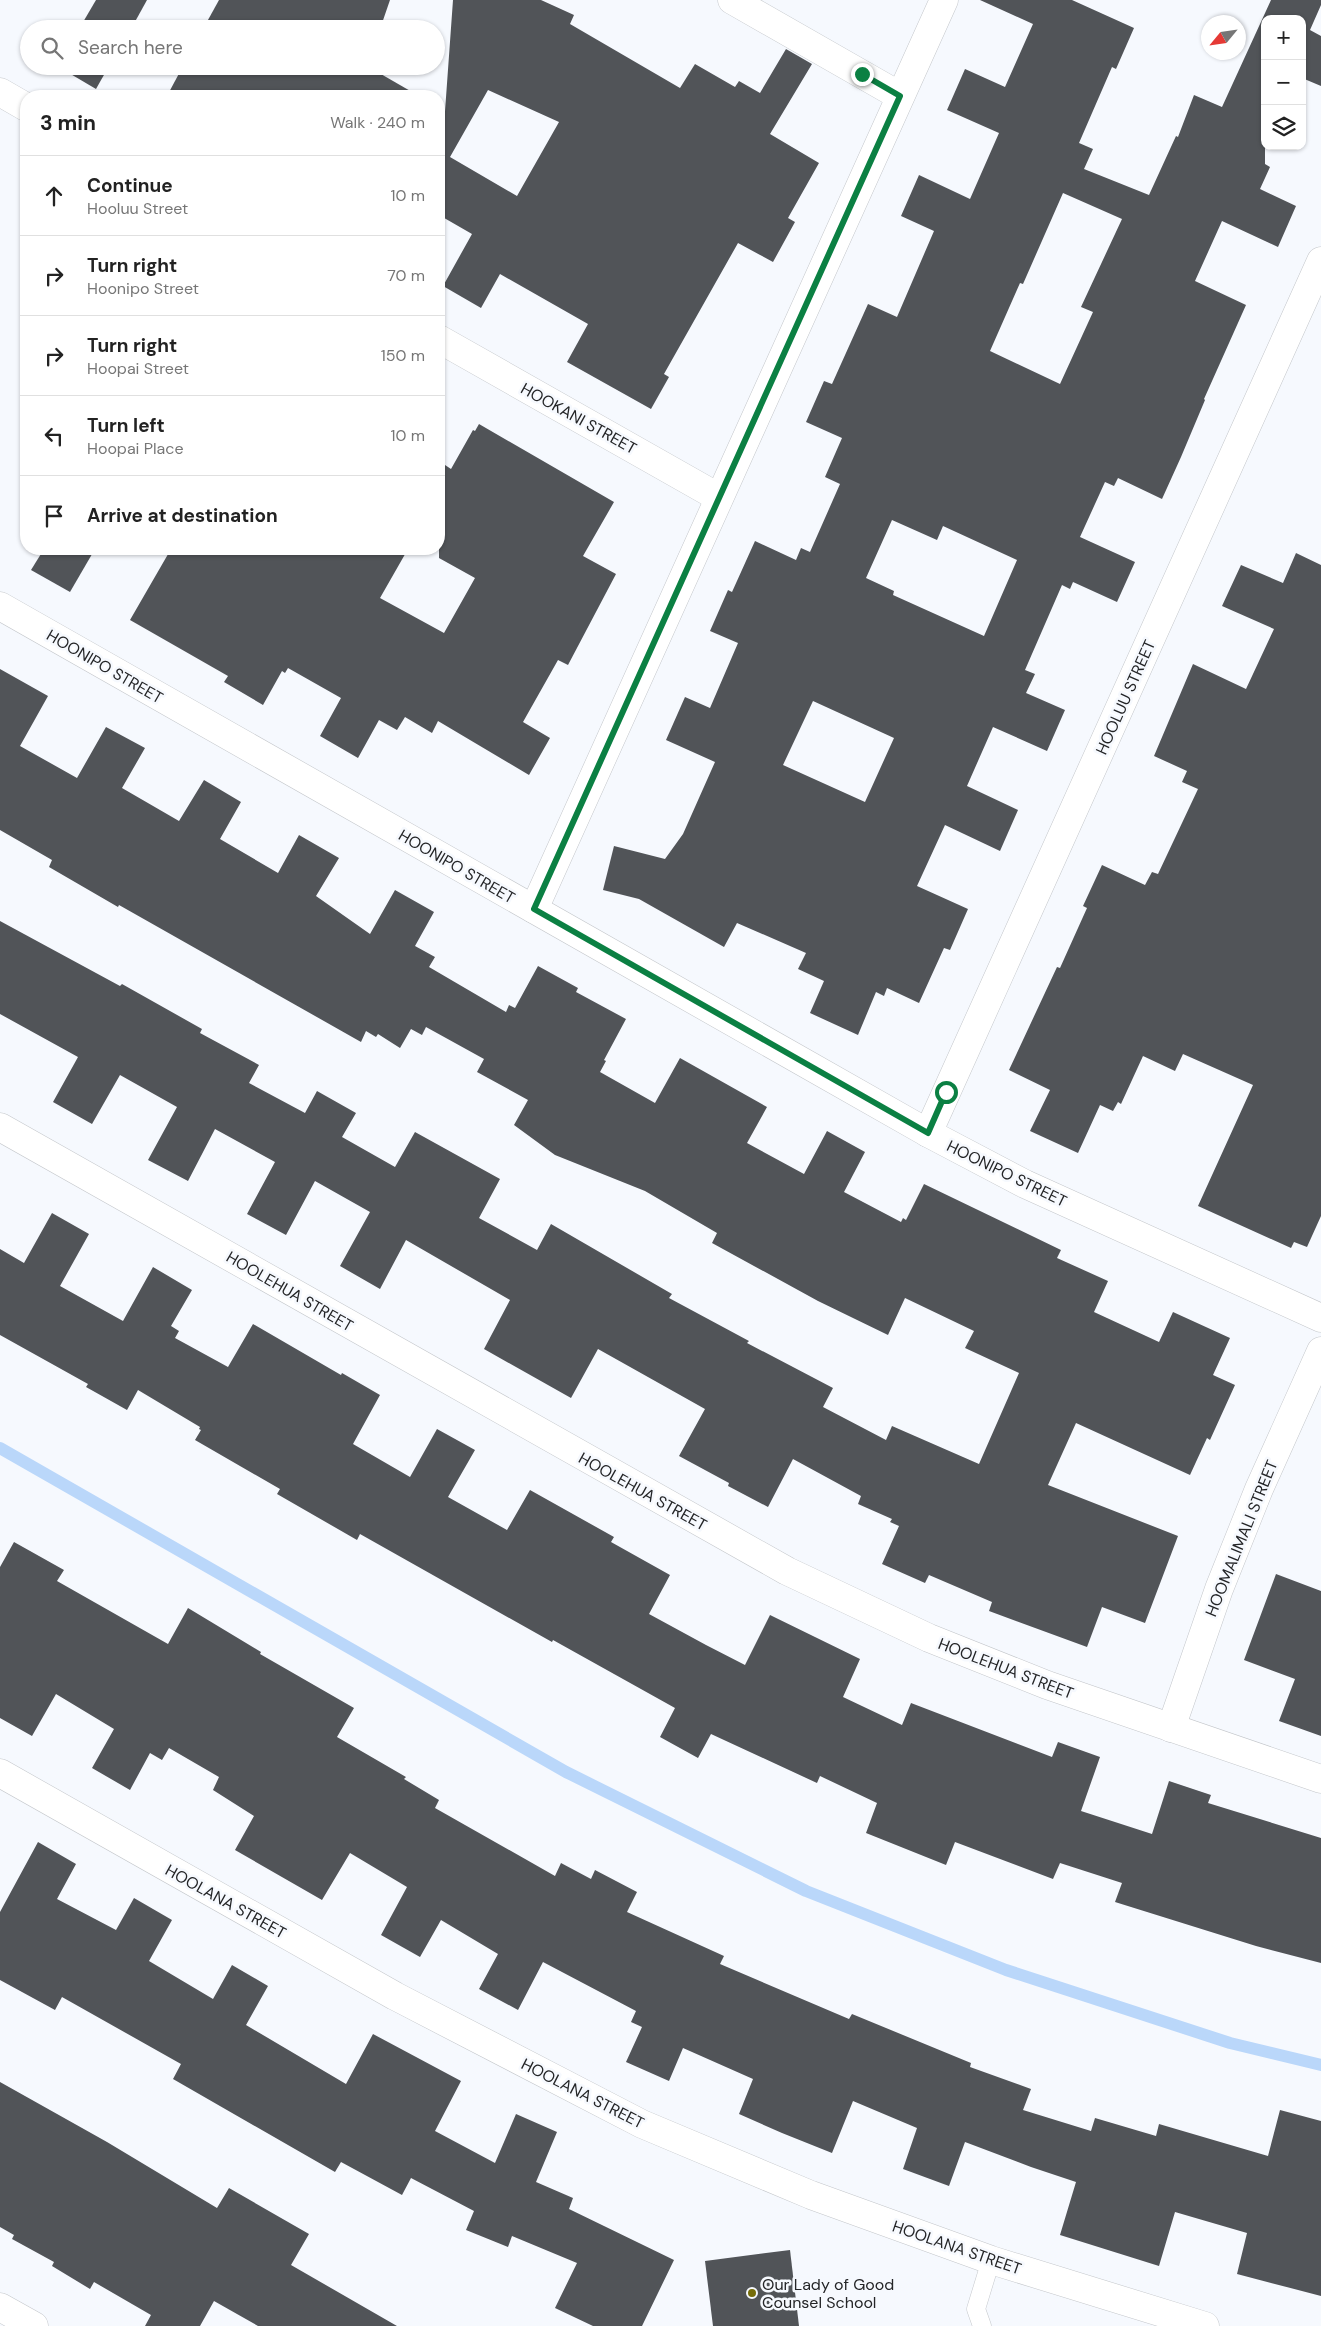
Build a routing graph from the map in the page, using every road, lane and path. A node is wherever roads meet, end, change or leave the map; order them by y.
1 (732, 0) edge
2 (944, 0) edge
3 (0, 92) edge
4 (900, 96) junction
5 (20, 104) edge
6 (1321, 261) edge
7 (445, 342) edge
8 (718, 497) junction
9 (0, 606) edge
10 (534, 909) junction
11 (0, 1127) edge
12 (928, 1133) junction
13 (1321, 1318) edge
14 (1321, 1351) edge
15 (1171, 1728) junction
16 (0, 1773) edge
17 (1321, 1779) edge
18 (991, 2260) junction
19 (1, 2310) edge
20 (34, 2326) edge
21 (982, 2326) edge
22 (1205, 2326) edge

1 - 4 street
2 - 4 street
3 - 5 street
4 - 8 street
6 - 12 street, HOOLUU STREET
7 - 8 street, HOOKANI STREET
8 - 10 street
9 - 10 street, HOONIPO STREET
10 - 12 street, HOONIPO STREET
11 - 15 street, HOOLEHUA STREET
12 - 13 street, HOONIPO STREET
14 - 15 street, HOOMALIMALI STREET
15 - 17 street, HOOLEHUA STREET
16 - 18 street, HOOLANA STREET
18 - 21 lane
18 - 22 street, HOOLANA STREET
19 - 20 street

